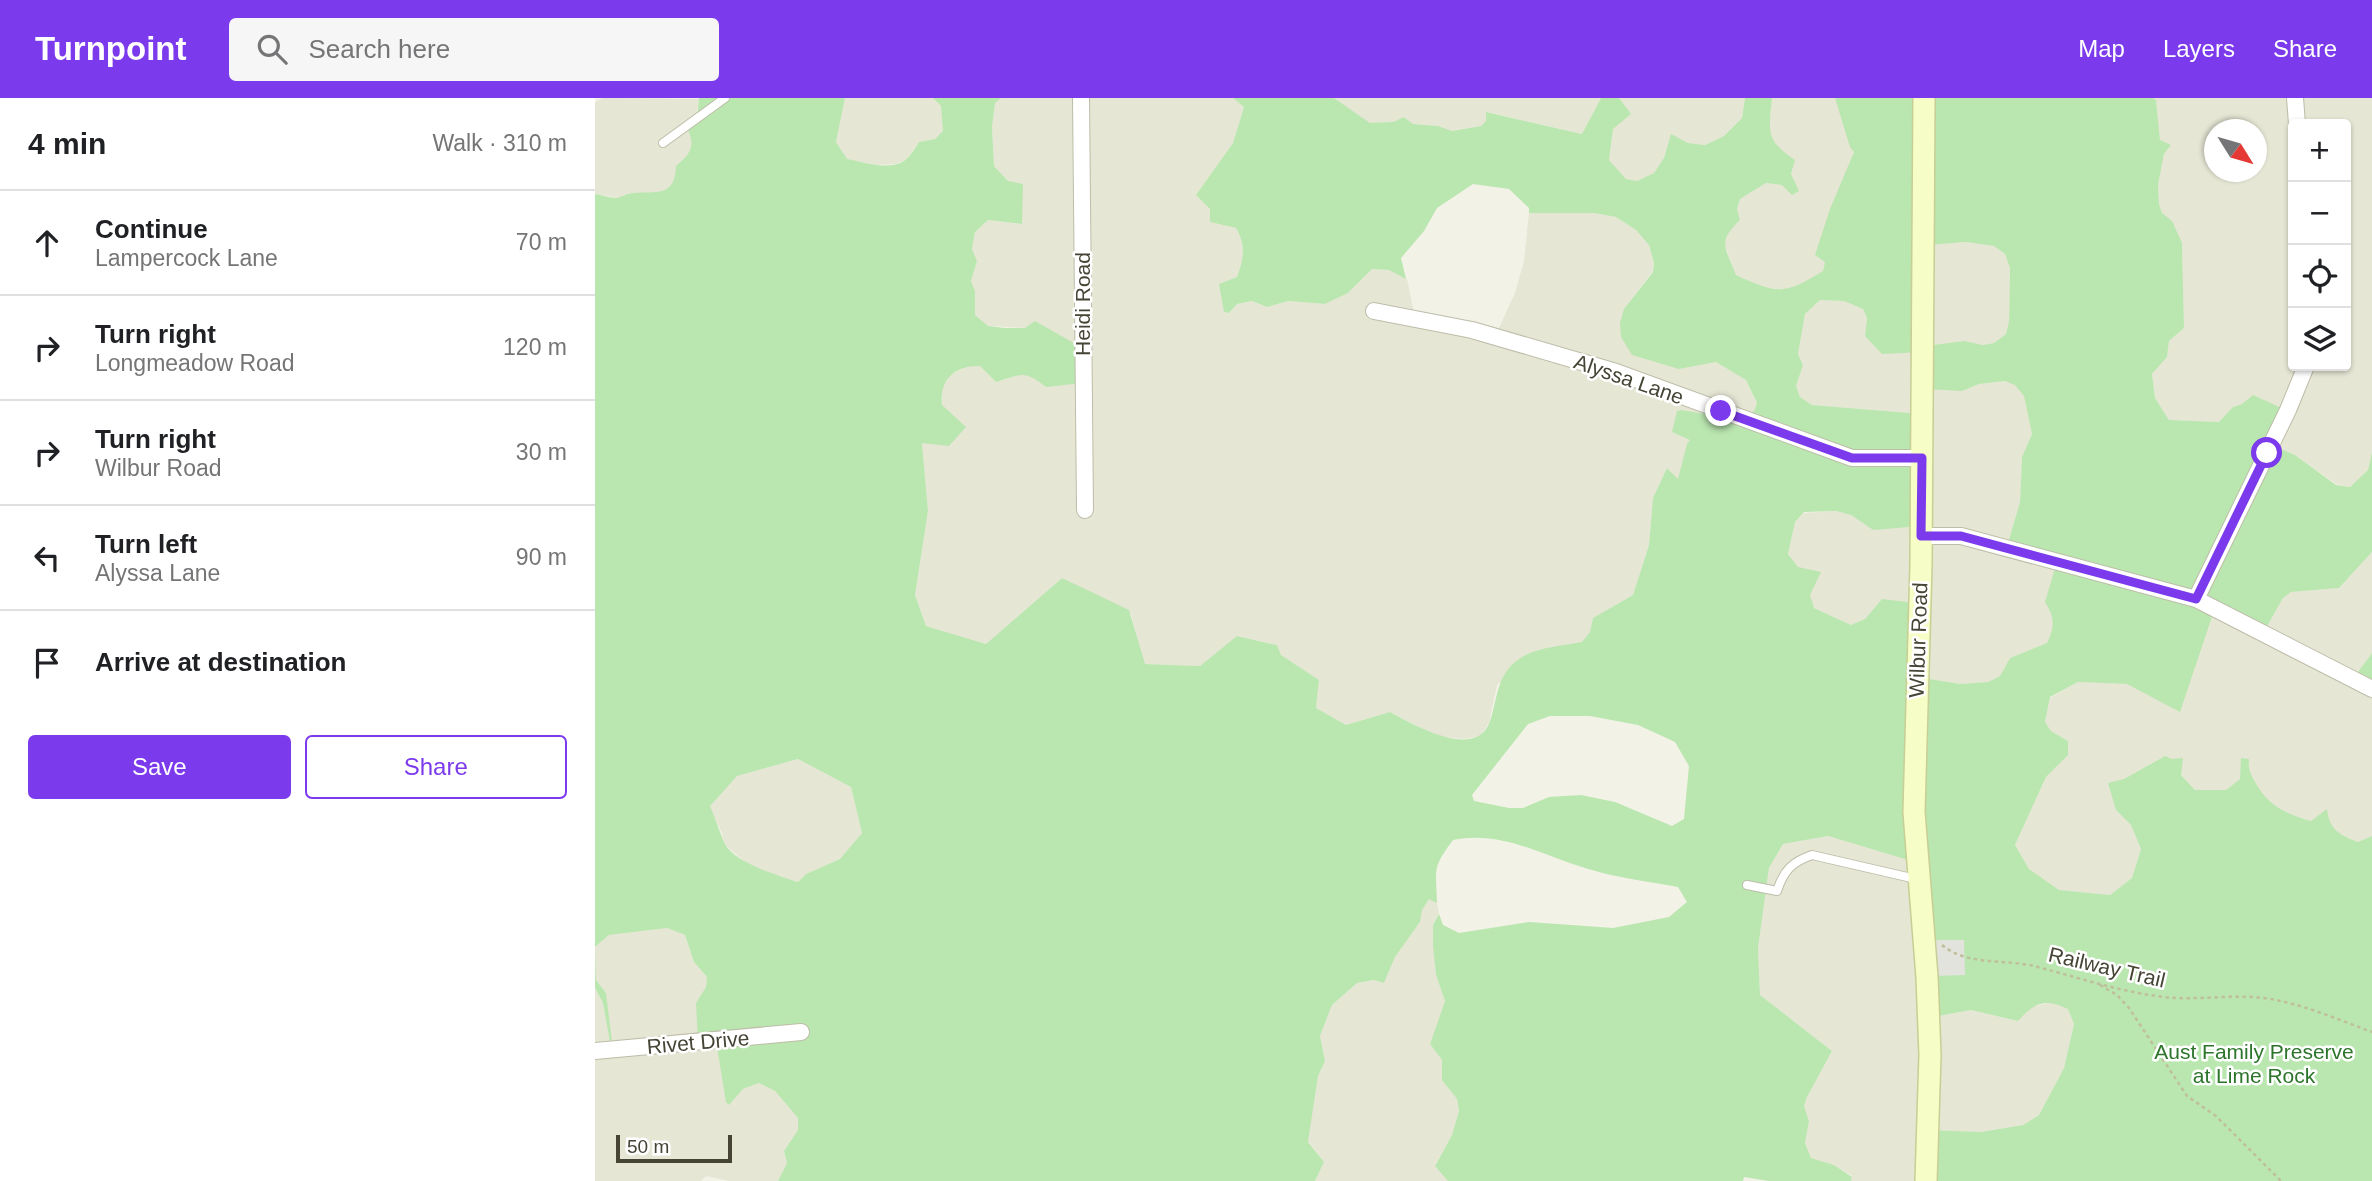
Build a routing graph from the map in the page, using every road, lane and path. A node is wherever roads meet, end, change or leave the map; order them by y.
1 (725, 98) edge
2 (1081, 98) edge
3 (1924, 98) edge
4 (2295, 98) edge
5 (2297, 119) edge
6 (663, 143) dead end
7 (1374, 311) dead end
8 (2304, 371) edge
9 (1922, 458) junction
10 (1085, 510) dead end
11 (1921, 536) junction
12 (2196, 599) junction
13 (2372, 689) edge
14 (1919, 880) junction
15 (1747, 885) dead end
16 (1924, 929) junction
17 (2094, 982) junction
18 (801, 1032) dead end
19 (2372, 1032) edge
20 (595, 1051) edge
21 (1926, 1181) edge
22 (2281, 1181) edge

1 - 6 lane
2 - 10 street, Heidi Road
3 - 9 street, Wilbur Road
4 - 5 street
7 - 9 street, Alyssa Lane
8 - 12 street
9 - 11 street, Wilbur Road
11 - 12 street
11 - 14 street, Wilbur Road
12 - 13 street
14 - 15 lane
14 - 16 street, Wilbur Road
16 - 17 path, Railway Trail
16 - 21 street, Wilbur Road
17 - 19 path, Railway Trail
17 - 22 path
18 - 20 street, Rivet Drive

